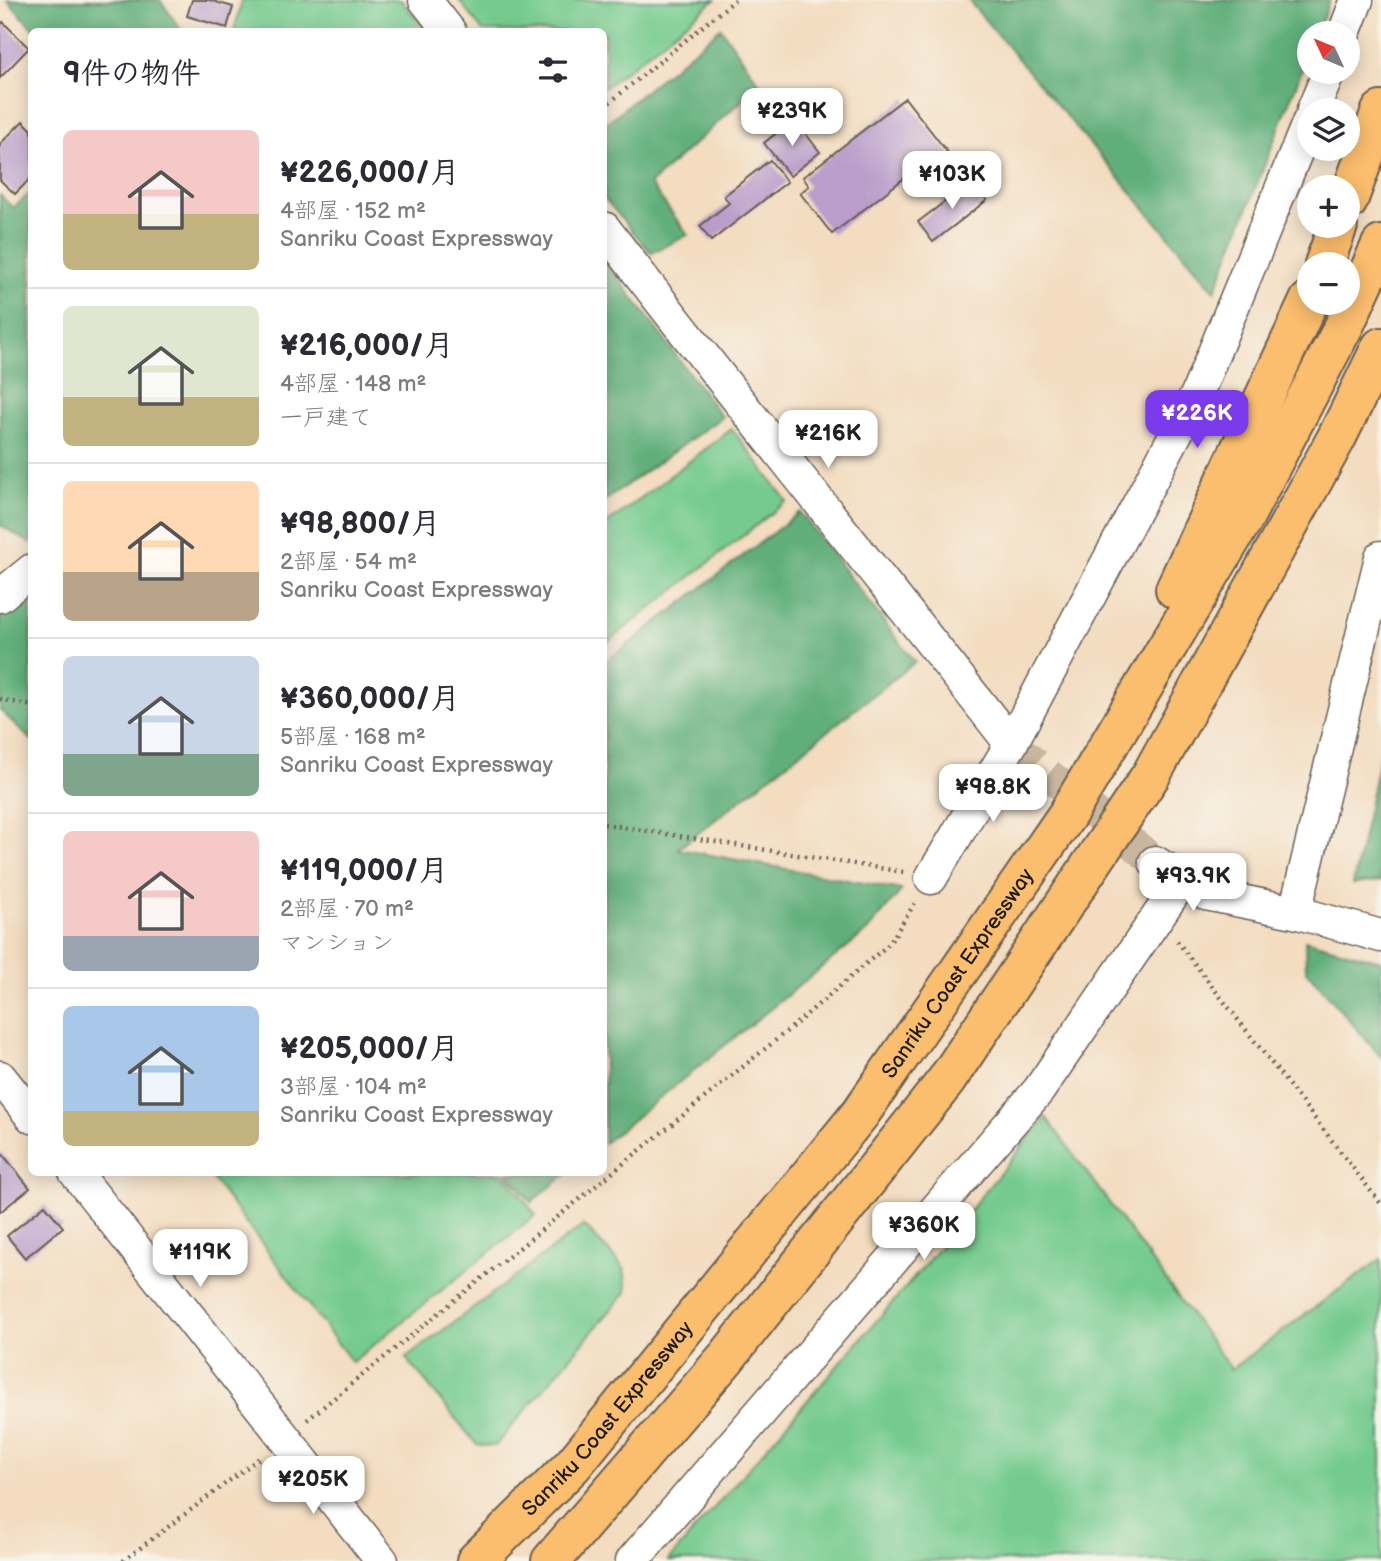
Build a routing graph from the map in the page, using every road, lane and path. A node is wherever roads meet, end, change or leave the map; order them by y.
1 (425, 0) edge
2 (735, 0) edge
3 (1357, 0) edge
4 (1349, 21) edge
5 (447, 28) edge
6 (607, 105) edge
7 (1381, 111) edge
8 (1297, 150) edge
9 (1358, 175) edge
10 (607, 232) edge
11 (1381, 244) edge
12 (1303, 315) edge
13 (1381, 347) edge
14 (1381, 557) edge
15 (28, 573) edge
16 (0, 596) edge
17 (0, 699) edge
18 (28, 705) edge
19 (1011, 744) junction
20 (1067, 815) junction
21 (607, 824) edge
22 (1155, 862) tunnel mouth
23 (931, 878) junction
24 (1182, 881) junction
25 (1295, 912) junction
26 (1160, 918) junction
27 (1381, 936) edge
28 (0, 1077) edge
29 (28, 1112) edge
30 (607, 1175) edge
31 (78, 1176) edge
32 (606, 1176) edge
33 (1381, 1204) edge
34 (285, 1439) junction
35 (123, 1561) edge
36 (382, 1561) edge
37 (476, 1561) edge
38 (551, 1561) edge
39 (632, 1561) edge

1 - 5 street
2 - 6 path
3 - 4 street
7 - 9 highway
8 - 19 street
10 - 19 street
11 - 20 highway, Sanriku Coast Expressway
12 - 20 highway
13 - 38 highway
14 - 25 street
15 - 16 street
17 - 18 path
19 - 23 street
20 - 37 highway, Sanriku Coast Expressway
21 - 23 path
22 - 24 street
23 - 30 path
24 - 25 street
24 - 26 street
25 - 27 street
26 - 33 path
26 - 39 street
28 - 29 street
31 - 34 street
32 - 34 path
34 - 35 path
34 - 36 street

